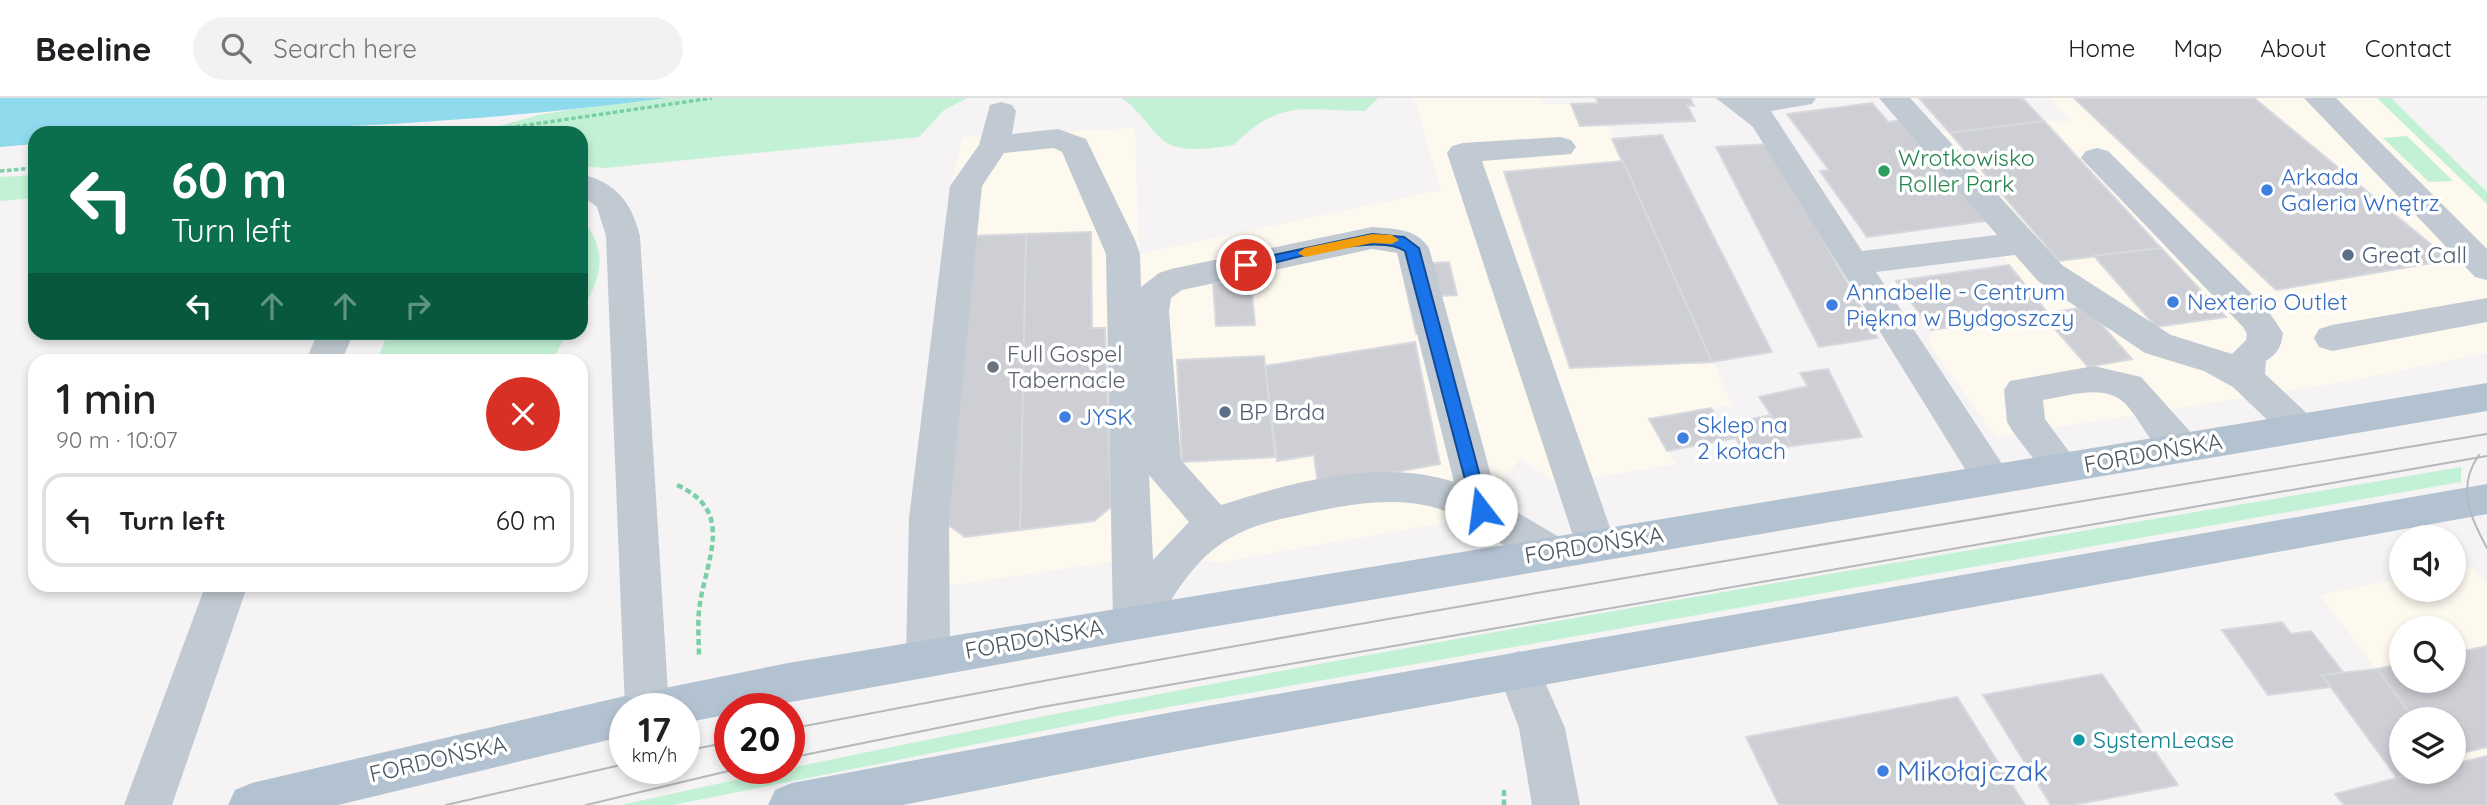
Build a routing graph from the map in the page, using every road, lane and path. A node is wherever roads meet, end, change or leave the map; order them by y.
1 (712, 98) edge
2 (1801, 98) edge
3 (1894, 98) edge
4 (2319, 98) edge
5 (1739, 102) edge
6 (521, 126) edge
7 (1560, 147) dead end
8 (2097, 158) dead end
9 (28, 169) edge
10 (0, 171) edge
11 (588, 187) edge
12 (2021, 243) junction
13 (1853, 263) junction
14 (2487, 269) edge
15 (2487, 310) edge
16 (2332, 338) dead end
17 (2246, 378) junction
18 (2487, 397) edge
19 (2299, 428) junction
20 (2182, 447) junction
21 (2062, 468) junction
22 (636, 473) junction
23 (1992, 479) junction
24 (2487, 499) edge
25 (1481, 510) junction
26 (1215, 525) junction
27 (1596, 545) junction
28 (1550, 552) junction
29 (224, 592) edge
30 (1134, 622) junction
31 (928, 657) junction
32 (699, 666) dead end
33 (1519, 670) junction
34 (646, 693) edge
35 (700, 701) edge
36 (609, 720) edge
37 (148, 805) edge
38 (252, 805) edge
39 (792, 805) edge
40 (1556, 805) edge

1 - 6 path
2 - 5 street
3 - 12 street
4 - 14 street
5 - 13 street
7 - 27 street
8 - 17 street
9 - 10 path
11 - 22 street
12 - 13 street
12 - 17 street
13 - 23 street
15 - 16 street
17 - 19 street
18 - 19 main road, FORDOŃSKA
19 - 20 main road, FORDOŃSKA
20 - 21 main road, FORDOŃSKA
20 - 21 street
21 - 23 main road, FORDOŃSKA
22 - 32 path
22 - 34 street
23 - 27 main road, FORDOŃSKA
24 - 33 main road
25 - 26 street
25 - 26 street
25 - 28 street
26 - 30 street
27 - 28 main road, FORDOŃSKA
28 - 30 main road, FORDOŃSKA
29 - 37 street
30 - 31 main road, FORDOŃSKA
30 - 31 street
31 - 35 main road, FORDOŃSKA
33 - 39 main road
33 - 40 street
36 - 38 main road, FORDOŃSKA

